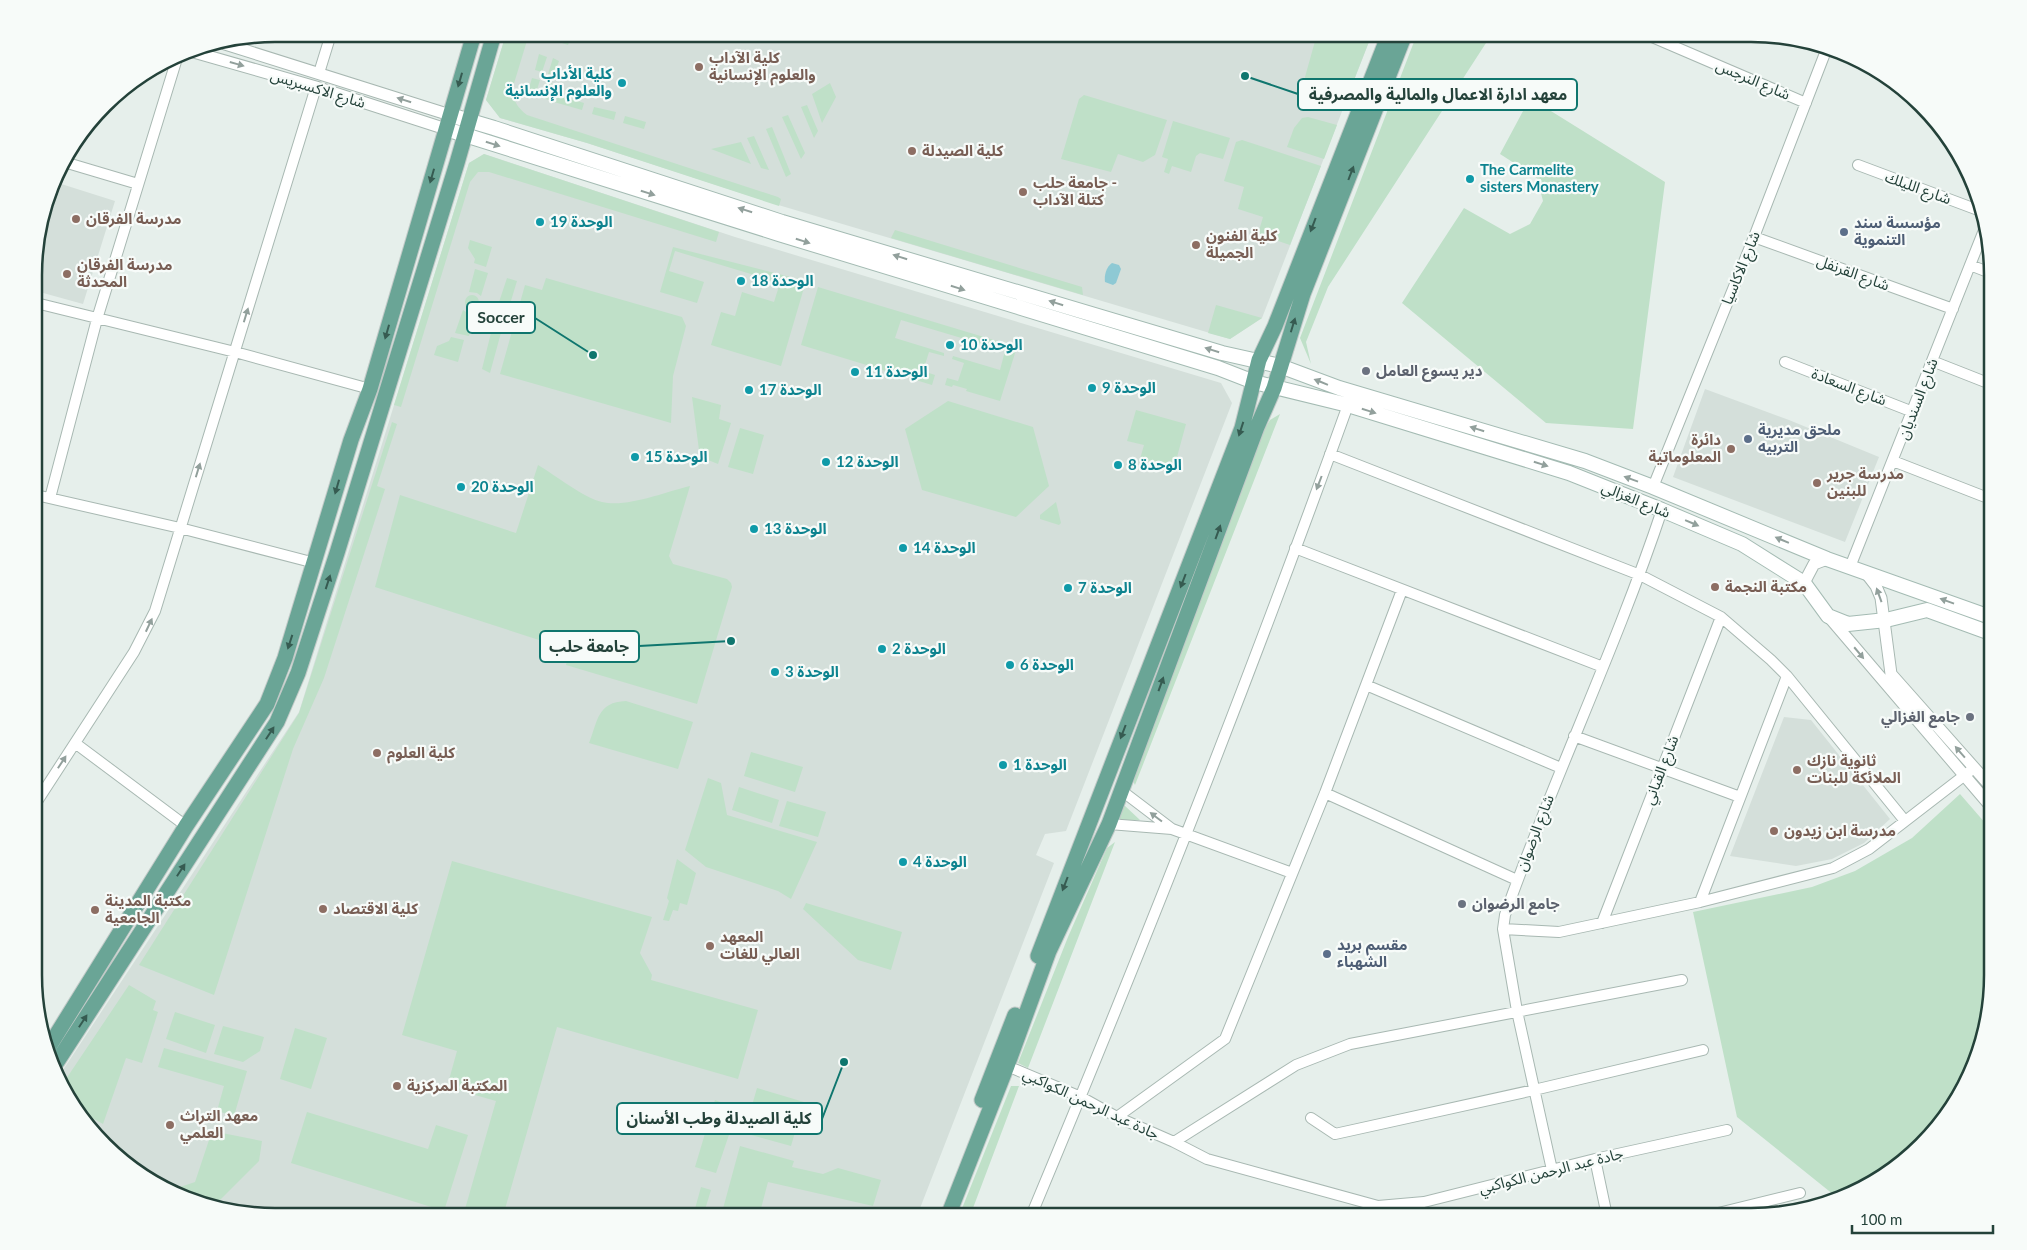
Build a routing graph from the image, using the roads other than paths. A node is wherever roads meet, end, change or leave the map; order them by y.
1 (329, 42) edge
2 (472, 42) edge
3 (492, 42) edge
4 (1386, 42) edge
5 (1402, 42) edge
6 (1665, 42) edge
7 (233, 46) edge
8 (1825, 54) edge
9 (202, 55) edge
10 (175, 66) edge
11 (320, 73) junction
12 (316, 87) junction
13 (1806, 103) junction
14 (448, 122) junction
15 (467, 128) junction
16 (71, 164) edge
17 (1858, 165) dead end
18 (138, 184) junction
19 (1975, 209) edge
20 (1754, 237) junction
21 (1981, 237) edge
22 (1970, 265) junction
23 (1984, 270) edge
24 (42, 305) edge
25 (1953, 309) junction
26 (97, 319) junction
27 (235, 352) junction
28 (1259, 360) junction
29 (1932, 361) junction
30 (1785, 362) dead end
31 (1280, 366) junction
32 (1984, 381) edge
33 (1254, 382) junction
34 (1274, 388) junction
35 (370, 389) junction
36 (1348, 404) junction
37 (1913, 412) junction
38 (1330, 454) junction
39 (1893, 461) junction
40 (343, 467) junction
41 (361, 472) junction
42 (1653, 487) junction
43 (42, 496) edge
44 (1984, 496) edge
45 (50, 498) junction
46 (1662, 510) junction
47 (180, 528) junction
48 (1295, 548) junction
49 (1827, 559) junction
50 (315, 563) junction
51 (1850, 567) junction
52 (1866, 573) junction
53 (1640, 576) junction
54 (1804, 584) junction
55 (1402, 590) junction
56 (1984, 615) edge
57 (1828, 616) junction
58 (1721, 617) junction
59 (1886, 620) junction
60 (1984, 631) edge
61 (1603, 667) junction
62 (1786, 676) junction
63 (1366, 685) junction
64 (1574, 736) junction
65 (75, 743) junction
66 (1561, 768) junction
67 (1662, 768) junction
68 (1974, 768) junction
69 (1964, 776) junction
70 (1984, 779) edge
71 (1122, 791) junction
72 (1325, 793) junction
73 (42, 794) edge
74 (1740, 797) junction
75 (1984, 799) edge
76 (1905, 822) junction
77 (1109, 824) junction
78 (186, 826) junction
79 (1172, 829) junction
80 (1186, 834) junction
81 (1292, 873) junction
82 (1517, 880) junction
83 (1700, 902) junction
84 (1602, 923) junction
85 (1503, 929) junction
86 (1682, 980) dead end
87 (1517, 1012) junction
88 (52, 1041) edge
89 (1703, 1050) dead end
90 (59, 1060) edge
91 (1007, 1066) junction
92 (1534, 1090) junction
93 (1081, 1097) junction
94 (1117, 1117) junction
95 (1311, 1118) dead end
96 (1727, 1130) dead end
97 (1174, 1142) junction
98 (1595, 1159) junction
99 (1552, 1170) junction
100 (1800, 1193) dead end
101 (940, 1208) edge
102 (951, 1208) edge
103 (1034, 1208) edge
104 (1605, 1208) edge
105 (1739, 1208) edge

1 - 11 street
2 -> 14 main road
3 - 15 main road
4 -> 28 main road
31 -> 5 main road
6 - 13 street, شارع النرجس
7 - 11 street
8 - 13 street, شارع الاكاسيا
9 -> 12 street, شارع الاكسبريس
10 - 18 street
14 -> 11 street
12 - 14 street, شارع الاكسبريس
27 -> 12 street
13 - 20 street, شارع الاكاسيا
14 - 15 main road
14 -> 35 main road
28 -> 15 main road, شارع الغزالي
15 -> 33 main road, شارع الغزالي
15 - 41 main road
16 - 18 street
17 - 19 street, شارع الليلك
18 - 26 street
20 - 25 street, شارع القرنفل
20 - 42 street, شارع الاكاسيا
21 - 22 street, شارع السنديان
22 - 23 street
22 - 25 street, شارع السنديان
24 - 26 street
25 - 29 street, شارع السنديان
26 - 27 street
26 - 45 street
27 - 35 street
47 -> 27 street
28 - 31 main road, شارع الغزالي
28 - 33 main road
29 - 32 street
29 - 37 street, شارع السنديان
30 - 37 street, شارع السعادة
31 - 34 main road
42 -> 31 main road, شارع الغزالي
33 - 34 main road, شارع الغزالي
33 -> 101 main road
34 - 36 main road, شارع الغزالي
71 -> 34 main road
35 - 40 main road
36 - 38 street
36 -> 46 main road, شارع الغزالي
37 - 39 street, شارع السنديان
38 -> 48 street
38 - 53 street
39 - 44 street
39 - 51 street, شارع السنديان
40 - 41 main road
40 -> 50 main road
90 -> 41 main road
49 -> 42 main road, شارع الغزالي
43 - 45 street
45 - 47 street
46 - 53 street, شارع الرضوان
46 -> 54 main road, شارع الغزالي
47 - 50 street
65 -> 47 street
48 - 55 street
48 - 80 street
49 - 51 main road, شارع الغزالي
49 - 54 street
50 -> 78 main road
51 - 52 main road, شارع الغزالي
56 -> 52 main road, شارع الغزالي
59 -> 52 street
53 - 58 street
53 - 61 street, شارع الرضوان
54 - 57 main road, شارع الغزالي
55 - 61 street
55 - 63 street
57 - 59 main road
57 -> 69 street
58 - 62 street
58 - 67 street, شارع القباني
59 - 60 main road
68 -> 59 street
61 - 64 street, شارع الرضوان
62 - 74 street
62 - 76 street
63 - 66 street
63 - 72 street
64 - 66 street, شارع الرضوان
64 - 67 street
73 -> 65 street
65 - 78 street
66 - 82 street, شارع الرضوان
67 - 74 street
67 - 84 street, شارع القباني
68 - 69 street
68 - 70 street
69 - 75 street
69 - 76 street
71 - 77 main road
79 -> 71 street
72 - 81 street
72 - 82 street
74 - 83 street
76 - 83 street
77 - 79 street
77 - 91 main road
78 - 88 main road
79 - 80 street
80 - 81 street
80 - 93 street
81 - 94 street
82 - 85 street, شارع الرضوان
83 - 84 street
84 - 85 street
85 - 87 street, شارع الرضوان
86 - 87 street, جادة عبد الرحمن الكواكبي
87 - 92 street, شارع الرضوان
87 - 97 street, جادة عبد الرحمن الكواكبي
89 - 92 street
91 - 93 street, جادة عبد الرحمن الكواكبي
91 - 102 main road
92 - 95 street
92 - 99 street, شارع الرضوان
93 - 94 street, جادة عبد الرحمن الكواكبي
93 - 103 street
94 - 97 street, جادة عبد الرحمن الكواكبي
96 - 98 street, جادة عبد الرحمن الكواكبي
97 - 99 street, جادة عبد الرحمن الكواكبي
98 - 99 street, جادة عبد الرحمن الكواكبي
98 - 104 street
100 - 105 street

